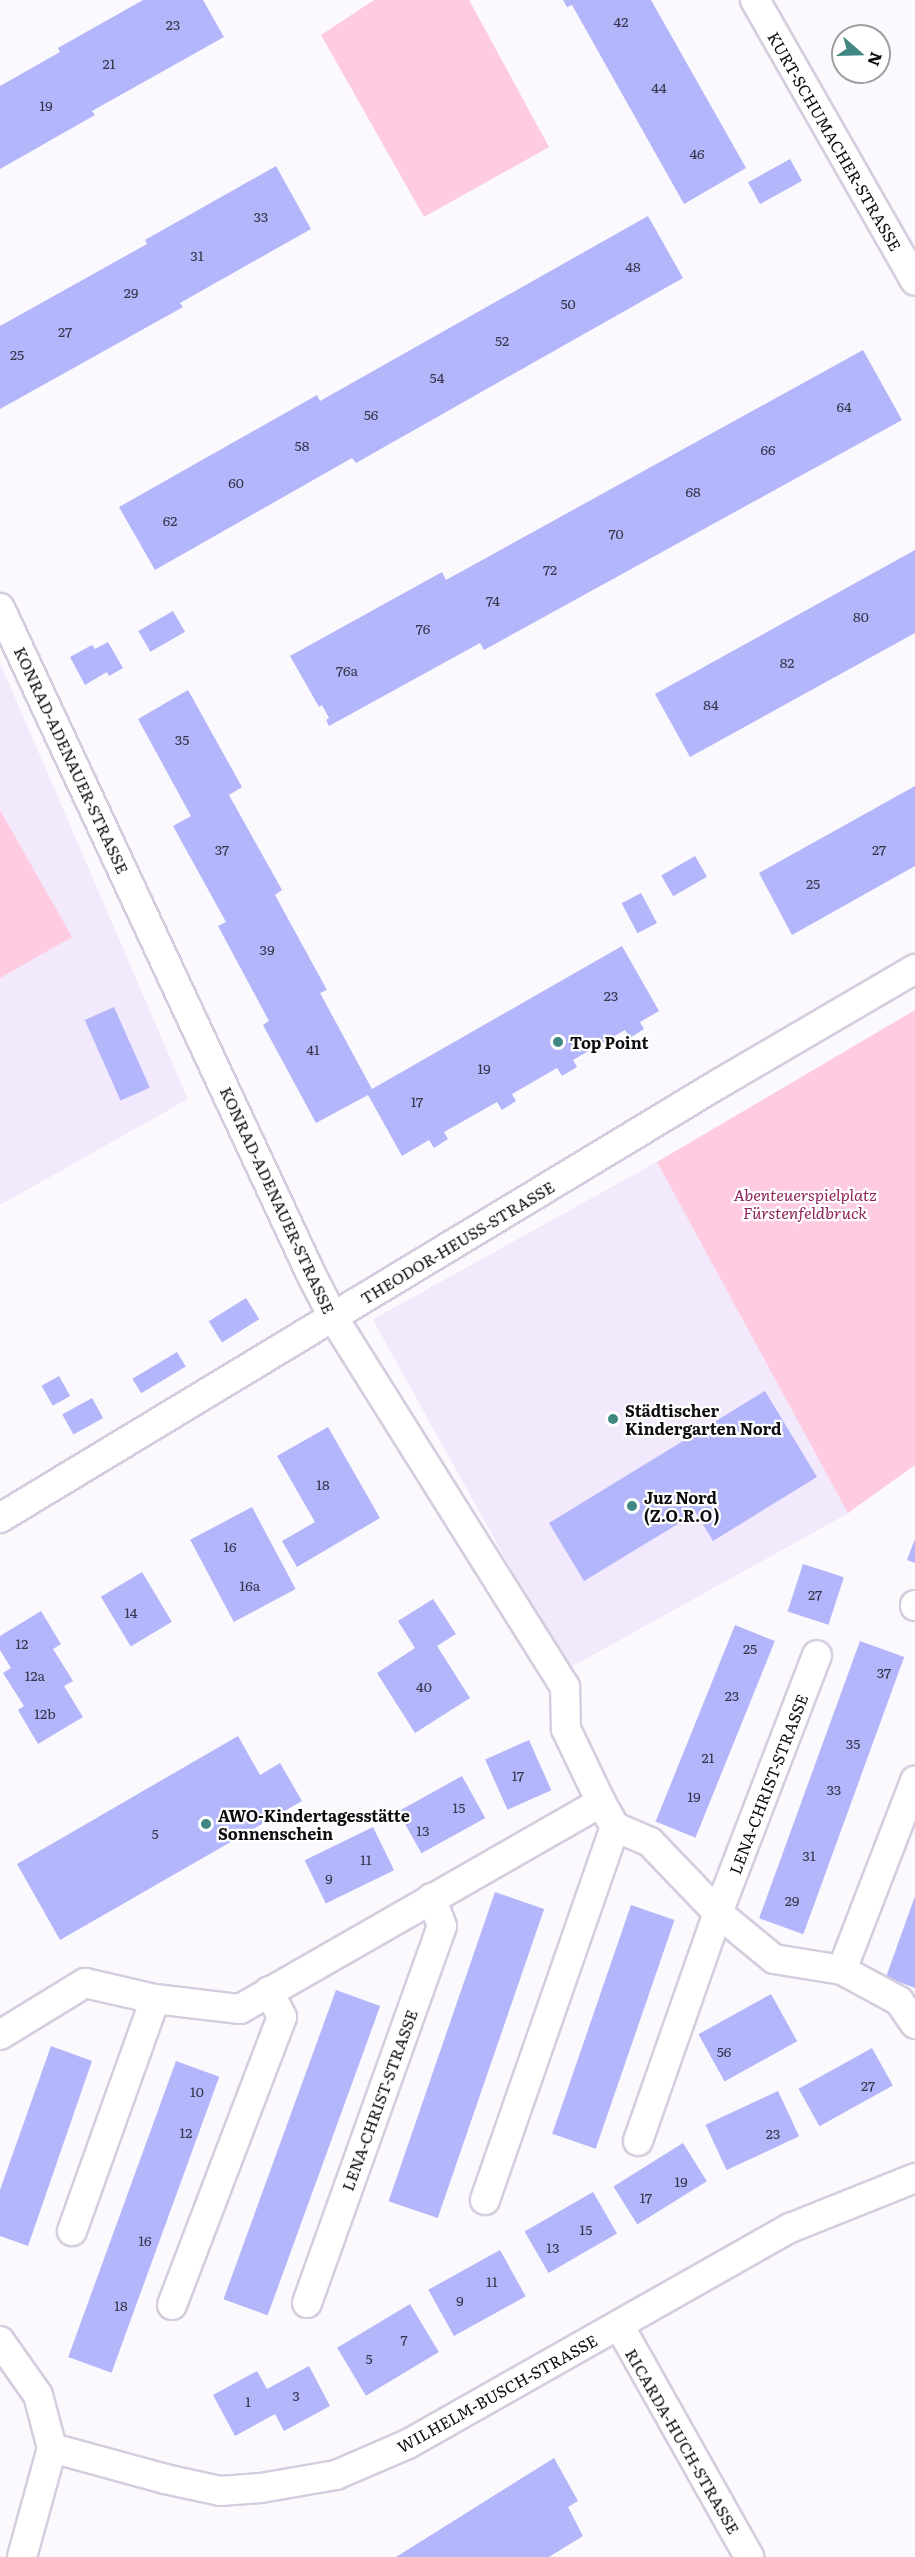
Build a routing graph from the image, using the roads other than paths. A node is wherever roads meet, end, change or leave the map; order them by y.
1 (755, 0) edge
2 (915, 281) edge
3 (0, 608) edge
4 (915, 969) edge
5 (333, 1317) junction
6 (0, 1518) edge
7 (817, 1655) dead end
8 (915, 1781) edge
9 (601, 1802) junction
10 (615, 1827) junction
11 (431, 1898) junction
12 (718, 1913) junction
13 (842, 1970) junction
14 (269, 1990) junction
15 (155, 1999) junction
16 (915, 2024) edge
17 (0, 2035) edge
18 (638, 2141) dead end
19 (915, 2178) edge
20 (485, 2200) dead end
21 (72, 2232) dead end
22 (307, 2303) dead end
23 (172, 2305) dead end
24 (619, 2325) junction
25 (0, 2341) edge
26 (52, 2448) junction
27 (22, 2557) edge
28 (749, 2557) edge

1 - 2 street, KURT-SCHUMACHER-STRASSE
3 - 5 street, KONRAD-ADENAUER-STRASSE
4 - 5 street, THEODOR-HEUSS-STRASSE
5 - 6 street, THEODOR-HEUSS-STRASSE
5 - 9 street, KONRAD-ADENAUER-STRASSE
7 - 12 street, LENA-CHRIST-STRASSE
8 - 13 street
9 - 10 street
9 - 11 street
10 - 12 street
10 - 20 street
11 - 14 street
11 - 22 street, LENA-CHRIST-STRASSE
12 - 13 street
12 - 18 street, LENA-CHRIST-STRASSE
13 - 16 street
14 - 15 street
14 - 23 street
15 - 17 street
15 - 21 street
19 - 24 street, WILHELM-BUSCH-STRASSE
24 - 26 street, WILHELM-BUSCH-STRASSE
24 - 28 street, RICARDA-HUCH-STRASSE
25 - 26 street
26 - 27 street

